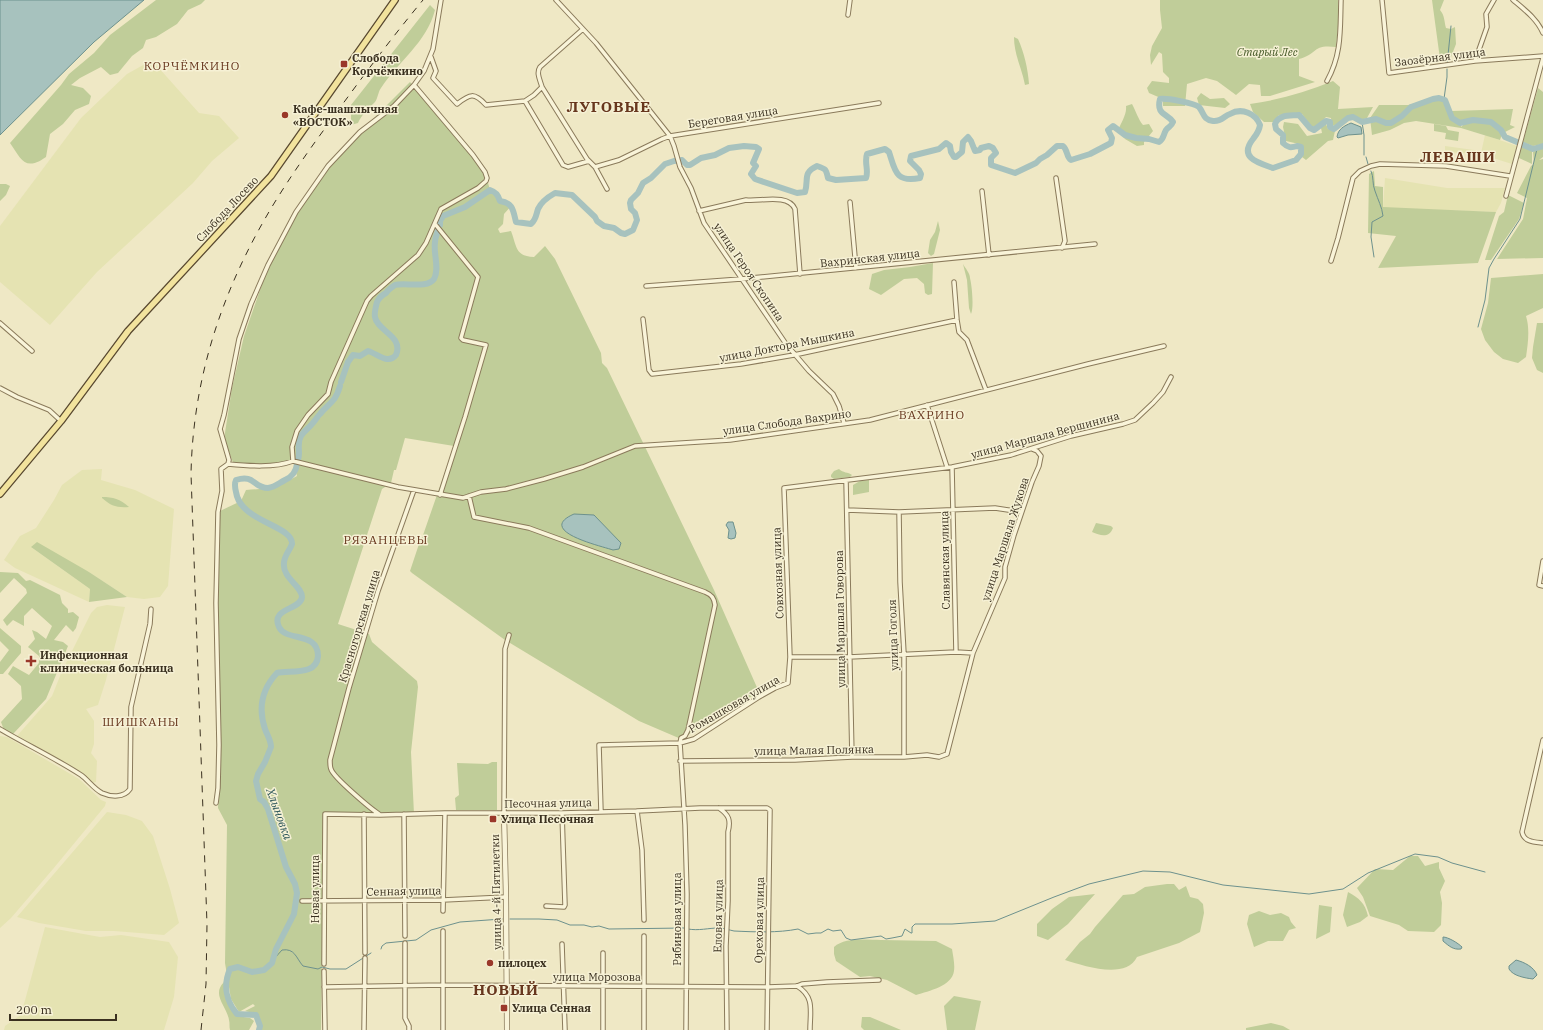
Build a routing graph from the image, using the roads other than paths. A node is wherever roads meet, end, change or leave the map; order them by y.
1 (395, 0) edge
2 (441, 0) edge
3 (556, 0) edge
4 (850, 0) edge
5 (1341, 0) edge
6 (1382, 0) edge
7 (1494, 0) edge
8 (1513, 0) edge
9 (848, 15) dead end
10 (584, 29) junction
11 (1543, 34) edge
12 (431, 57) junction
13 (1543, 57) edge
14 (1475, 61) junction
15 (1327, 81) dead end
16 (414, 85) junction
17 (542, 87) junction
18 (525, 101) junction
19 (879, 103) dead end
20 (670, 136) junction
21 (589, 161) junction
22 (595, 167) junction
23 (1510, 176) junction
24 (1056, 178) dead end
25 (607, 189) dead end
26 (982, 191) dead end
27 (1506, 196) dead end
28 (850, 202) dead end
29 (699, 211) junction
30 (435, 224) junction
31 (1095, 244) dead end
32 (1062, 248) junction
33 (989, 255) junction
34 (1331, 261) dead end
35 (856, 268) junction
36 (800, 274) junction
37 (741, 280) junction
38 (954, 282) dead end
39 (646, 286) dead end
40 (643, 319) dead end
41 (957, 320) junction
42 (0, 323) edge
43 (1164, 346) dead end
44 (32, 351) dead end
45 (794, 355) junction
46 (1171, 377) dead end
47 (0, 388) edge
48 (986, 390) junction
49 (927, 405) junction
50 (61, 421) junction
51 (844, 423) junction
52 (1031, 449) junction
53 (294, 461) junction
54 (228, 464) junction
55 (952, 467) junction
56 (947, 468) junction
57 (846, 481) junction
58 (784, 488) joint
59 (414, 490) junction
60 (0, 494) edge
61 (440, 495) junction
62 (469, 496) junction
63 (954, 509) junction
64 (847, 510) junction
65 (899, 512) junction
66 (1021, 512) junction
67 (1543, 560) edge
68 (1543, 586) edge
69 (151, 609) dead end
70 (510, 635) dead end
71 (956, 652) junction
72 (973, 653) junction
73 (904, 654) junction
74 (790, 657) junction
75 (849, 657) junction
76 (0, 729) edge
77 (1543, 740) edge
78 (680, 744) junction
79 (947, 754) joint
80 (852, 757) junction
81 (904, 757) junction
82 (680, 761) junction
83 (216, 803) dead end
84 (718, 808) junction
85 (683, 809) junction
86 (770, 810) joint
87 (637, 811) junction
88 (444, 812) junction
89 (601, 812) junction
90 (504, 813) junction
91 (562, 813) junction
92 (325, 814) joint
93 (364, 814) junction
94 (404, 814) junction
95 (380, 815) junction
96 (1543, 843) edge
97 (506, 897) junction
98 (404, 900) junction
99 (443, 900) junction
100 (302, 901) dead end
101 (324, 901) junction
102 (364, 901) junction
103 (546, 906) dead end
104 (443, 911) dead end
105 (644, 920) dead end
106 (443, 931) dead end
107 (405, 936) dead end
108 (644, 936) dead end
109 (405, 943) dead end
110 (562, 944) dead end
111 (365, 953) dead end
112 (603, 953) dead end
113 (365, 958) dead end
114 (324, 964) dead end
115 (324, 970) dead end
116 (879, 980) dead end
117 (602, 985) junction
118 (727, 985) junction
119 (364, 986) junction
120 (405, 986) junction
121 (444, 986) junction
122 (507, 986) junction
123 (562, 986) junction
124 (644, 986) junction
125 (686, 986) junction
126 (797, 986) junction
127 (324, 987) junction
128 (768, 987) junction
129 (325, 1030) edge
130 (364, 1030) edge
131 (409, 1030) edge
132 (442, 1030) edge
133 (507, 1030) edge
134 (565, 1030) edge
135 (603, 1030) edge
136 (644, 1030) edge
137 (686, 1030) edge
138 (727, 1030) edge
139 (767, 1030) edge
140 (810, 1030) edge

1 - 50 main road, Слобода Лосево
2 - 12 street
3 - 10 street, улица Героя Скопина
4 - 9 street
5 - 15 street
6 - 14 street, Заозёрная улица
7 - 14 street
8 - 11 street
10 - 17 street
10 - 20 street, улица Героя Скопина
12 - 16 street
12 - 18 street
13 - 14 street, Заозёрная улица
13 - 23 street
16 - 30 street
16 - 54 street
17 - 18 street
17 - 21 street
18 - 21 street
19 - 20 street, Береговая улица
20 - 22 street, Береговая улица
20 - 29 street, улица Героя Скопина
21 - 22 street
22 - 25 street
23 - 27 street
23 - 34 street
24 - 32 street
26 - 33 street
28 - 35 street
29 - 36 street
29 - 37 street, улица Героя Скопина
30 - 53 street
30 - 61 street
31 - 32 street, Вахринская улица
32 - 33 street, Вахринская улица
33 - 35 street, Вахринская улица
35 - 36 street, Вахринская улица
36 - 37 street, Вахринская улица
37 - 39 street, Вахринская улица
37 - 45 street, улица Героя Скопина
38 - 41 street
40 - 45 street, улица Доктора Мышкина
41 - 45 street, улица Доктора Мышкина
41 - 48 street
42 - 44 street
43 - 48 street, улица Слобода Вахрино
45 - 51 street, улица Героя Скопина
46 - 52 street, улица Маршала Вершинина
47 - 50 street
48 - 49 street, улица Слобода Вахрино
49 - 51 street, улица Слобода Вахрино
49 - 56 street
50 - 60 main road, Слобода Лосево
51 - 62 street, улица Слобода Вахрино
52 - 55 street, улица Маршала Вершинина
52 - 66 street, улица Маршала Жукова
53 - 54 street
53 - 59 street, улица Слобода Вахрино
54 - 83 street
55 - 56 street, улица Маршала Вершинина
55 - 63 street, Славянская улица
56 - 57 street, улица Маршала Вершинина
57 - 58 street, улица Маршала Вершинина
57 - 64 street, улица Маршала Говорова
58 - 74 street, Совхозная улица
59 - 61 street, улица Слобода Вахрино
59 - 95 street, Красногорская улица
61 - 62 street, улица Слобода Вахрино
62 - 78 street
63 - 65 street
63 - 66 street
63 - 71 street, Славянская улица
64 - 65 street
64 - 75 street, улица Маршала Говорова
65 - 73 street, улица Гоголя
66 - 72 street, улица Маршала Жукова
67 - 68 street
69 - 76 street
70 - 90 street, улица 4-й Пятилетки
71 - 72 street
71 - 73 street
72 - 79 street, улица Маршала Жукова
73 - 75 street
73 - 81 street, улица Гоголя
74 - 75 street
74 - 78 street, Ромашковая улица
75 - 80 street, улица Маршала Говорова
77 - 96 street
78 - 82 street, Рябиновая улица
78 - 89 street, Ромашковая улица
79 - 81 street, улица Малая Полянка
80 - 81 street, улица Малая Полянка
80 - 82 street, улица Малая Полянка
82 - 85 street, Рябиновая улица
84 - 85 street, Песочная улица
84 - 86 street, Песочная улица
84 - 118 street, Еловая улица
85 - 87 street, Песочная улица
85 - 125 street, Рябиновая улица
86 - 128 street, Ореховая улица
87 - 89 street, Песочная улица
87 - 105 street
88 - 90 street, Песочная улица
88 - 94 street, Песочная улица
88 - 99 street
89 - 91 street, Песочная улица
90 - 91 street, Песочная улица
90 - 97 street, улица 4-й Пятилетки
91 - 103 street
92 - 93 street, Песочная улица
92 - 101 street, Новая улица
93 - 95 street, Песочная улица
93 - 102 street
94 - 95 street, Песочная улица
94 - 98 street
97 - 99 street, Сенная улица
97 - 122 street, улица 4-й Пятилетки
98 - 99 street, Сенная улица
98 - 102 street, Сенная улица
98 - 107 street
99 - 104 street
100 - 101 street, Сенная улица
101 - 102 street, Сенная улица
101 - 114 street, Новая улица
102 - 111 street
106 - 121 street
108 - 124 street
109 - 120 street
110 - 123 street
112 - 117 street
113 - 119 street
115 - 127 street
116 - 126 street, улица Морозова
117 - 123 street, улица Морозова
117 - 124 street, улица Морозова
117 - 135 street
118 - 125 street, улица Морозова
118 - 128 street, улица Морозова
118 - 138 street, Еловая улица
119 - 120 street, улица Морозова
119 - 127 street, улица Морозова
119 - 130 street
120 - 121 street, улица Морозова
120 - 131 street
121 - 122 street, улица Морозова
121 - 132 street
122 - 123 street, улица Морозова
122 - 133 street, улица 4-й Пятилетки
123 - 134 street
124 - 125 street, улица Морозова
124 - 136 street
125 - 137 street, Рябиновая улица
126 - 128 street, улица Морозова
126 - 140 street
127 - 129 street
128 - 139 street, Ореховая улица

